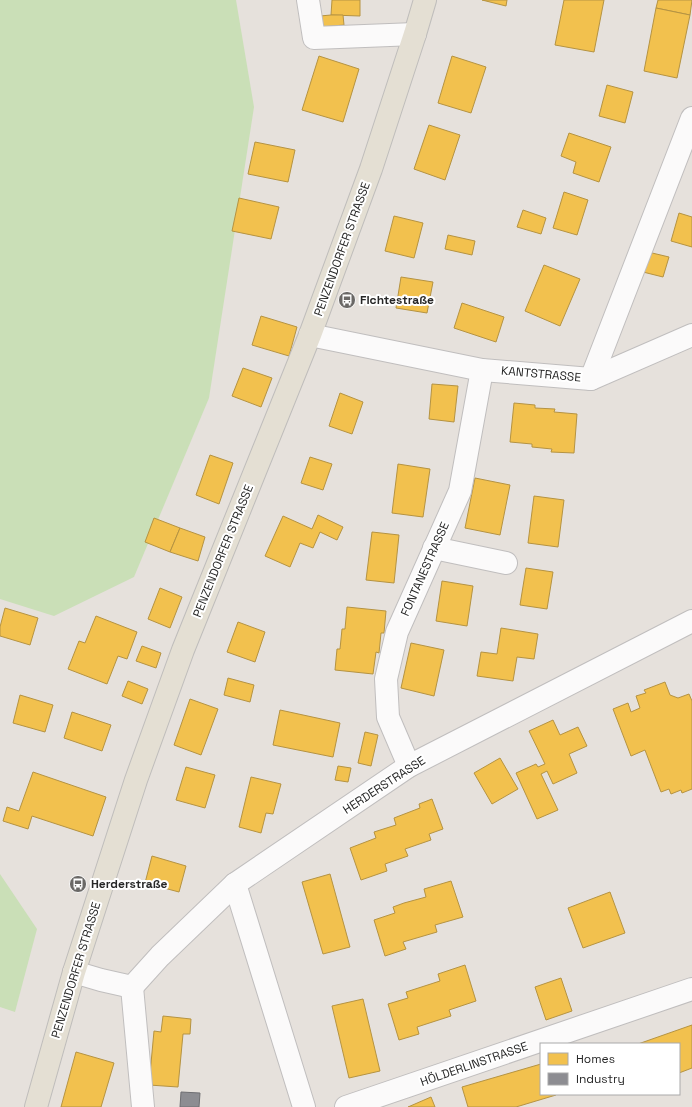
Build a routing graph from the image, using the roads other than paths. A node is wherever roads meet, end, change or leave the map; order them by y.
1 (308, 0) edge
2 (425, 0) edge
3 (415, 34) junction
4 (692, 118) edge
5 (310, 335) junction
6 (692, 335) edge
7 (482, 370) junction
8 (591, 379) junction
9 (434, 548) junction
10 (506, 564) dead end
11 (692, 621) edge
12 (409, 766) junction
13 (235, 884) junction
14 (74, 972) junction
15 (132, 987) junction
16 (692, 989) edge
17 (36, 1107) edge
18 (143, 1107) edge
19 (304, 1107) edge
20 (346, 1107) edge

1 - 3 street
2 - 3 main road, PENZENDORFER STRASSE
3 - 5 main road, PENZENDORFER STRASSE
4 - 8 street, KANTSTRASSE
5 - 7 street, KANTSTRASSE
5 - 14 main road, PENZENDORFER STRASSE
6 - 8 street
7 - 8 street, KANTSTRASSE
7 - 9 street, FONTANESTRASSE
9 - 10 street
9 - 12 street, FONTANESTRASSE
11 - 12 street, HERDERSTRASSE
12 - 13 street, HERDERSTRASSE
13 - 15 street, HERDERSTRASSE
13 - 19 street
14 - 15 street
14 - 17 main road, PENZENDORFER STRASSE
15 - 18 street
16 - 20 street, HÖLDERLINSTRASSE

